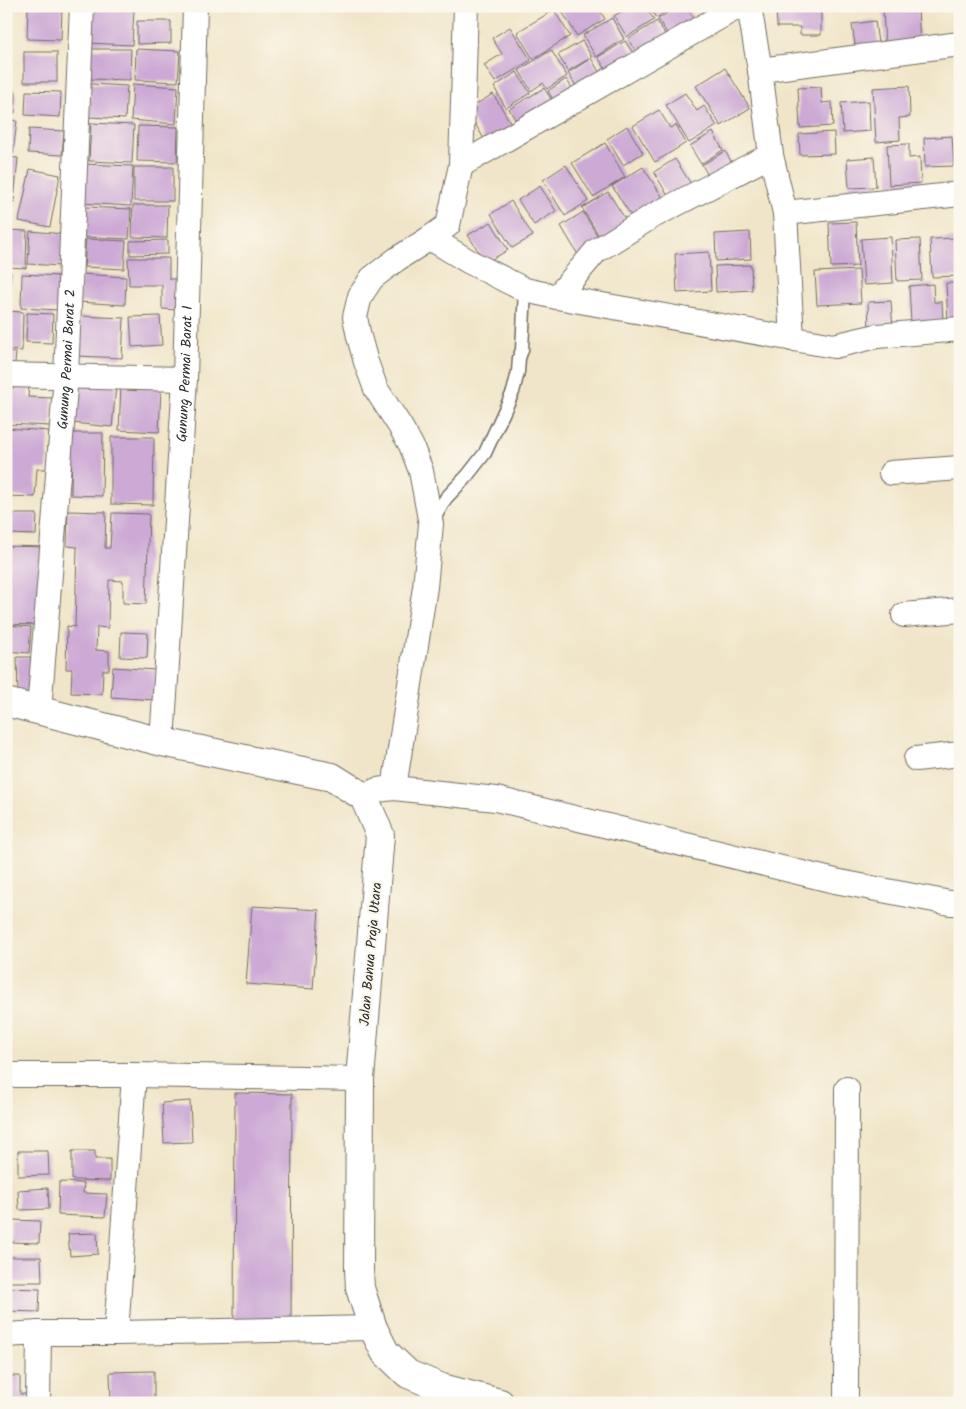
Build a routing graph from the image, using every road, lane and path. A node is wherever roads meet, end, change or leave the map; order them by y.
1 (82, 6) edge
2 (195, 6) edge
3 (739, 6) edge
4 (749, 6) edge
5 (471, 10) edge
6 (960, 44) edge
7 (760, 70) junction
8 (771, 155) junction
9 (461, 165) junction
10 (960, 194) edge
11 (785, 213) junction
12 (430, 238) junction
13 (525, 290) junction
14 (557, 298) junction
15 (960, 329) edge
16 (792, 339) junction
17 (6, 375) edge
18 (66, 376) junction
19 (185, 379) junction
20 (960, 468) edge
21 (891, 473) dead end
22 (431, 524) junction
23 (960, 610) edge
24 (904, 614) dead end
25 (6, 702) edge
26 (39, 710) junction
27 (162, 742) junction
28 (960, 754) edge
29 (916, 759) dead end
30 (394, 788) junction
31 (364, 797) junction
32 (960, 903) edge
33 (6, 1075) edge
34 (134, 1075) junction
35 (360, 1079) junction
36 (847, 1089) dead end
37 (374, 1328) junction
38 (39, 1333) junction
39 (116, 1333) junction
40 (6, 1335) edge
41 (441, 1396) edge
42 (38, 1403) edge
43 (500, 1403) edge
44 (846, 1403) edge

1 - 18 street, Gunung Permai Barat 2
2 - 19 street, Gunung Permai Barat 1
3 - 9 street
4 - 7 street
5 - 9 street
6 - 7 street
7 - 8 street
8 - 11 street
8 - 14 street
9 - 12 street
10 - 11 street
11 - 16 street
12 - 13 street
12 - 22 street
13 - 14 street
13 - 22 lane
14 - 16 street
15 - 16 street
17 - 18 street
18 - 19 street
18 - 26 street, Gunung Permai Barat 2
19 - 27 street, Gunung Permai Barat 1
20 - 21 street
22 - 30 street
23 - 24 street
25 - 26 street
26 - 27 street
27 - 31 street
28 - 29 street
30 - 31 street
30 - 32 street
31 - 35 street, Jalan Banua Praja Utara
33 - 34 street
34 - 35 street
34 - 39 street
35 - 37 street, Jalan Banua Praja Utara
36 - 44 street
37 - 39 street
37 - 41 street, Jalan Banua Praja Utara
38 - 39 street
38 - 40 street
38 - 42 street
41 - 43 street, Jalan Banua Praja Utara

